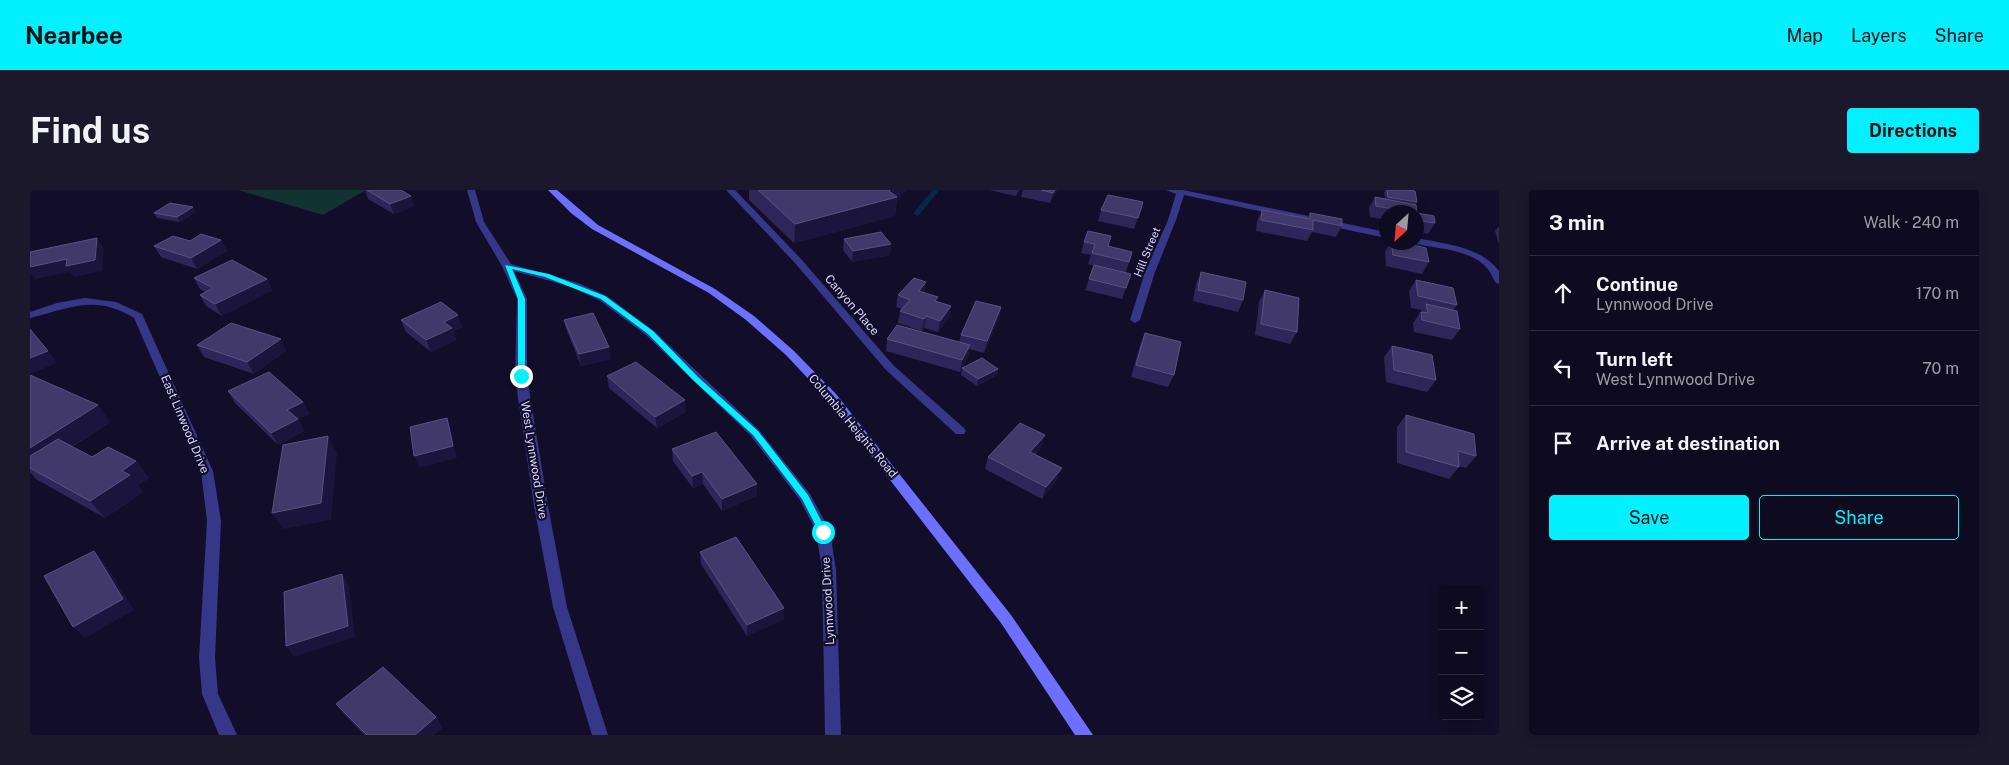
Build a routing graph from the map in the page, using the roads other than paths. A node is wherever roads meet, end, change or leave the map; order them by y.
1 (471, 190) edge
2 (552, 190) edge
3 (730, 190) edge
4 (1170, 190) edge
5 (1181, 192) junction
6 (1379, 234) edge
7 (1424, 243) edge
8 (507, 266) junction
9 (1499, 281) edge
10 (30, 315) edge
11 (1135, 320) dead end
12 (960, 432) dead end
13 (229, 735) edge
14 (600, 735) edge
15 (833, 735) edge
16 (1085, 735) edge

1 - 8 street, West Lynnwood Drive
2 - 16 street, Columbia Heights Road
3 - 12 street, Canyon Place
4 - 5 street
5 - 6 street
5 - 11 street, Hill Street
7 - 9 street
8 - 14 street, West Lynnwood Drive
8 - 15 street, Lynnwood Drive
10 - 13 street, East Linwood Drive

